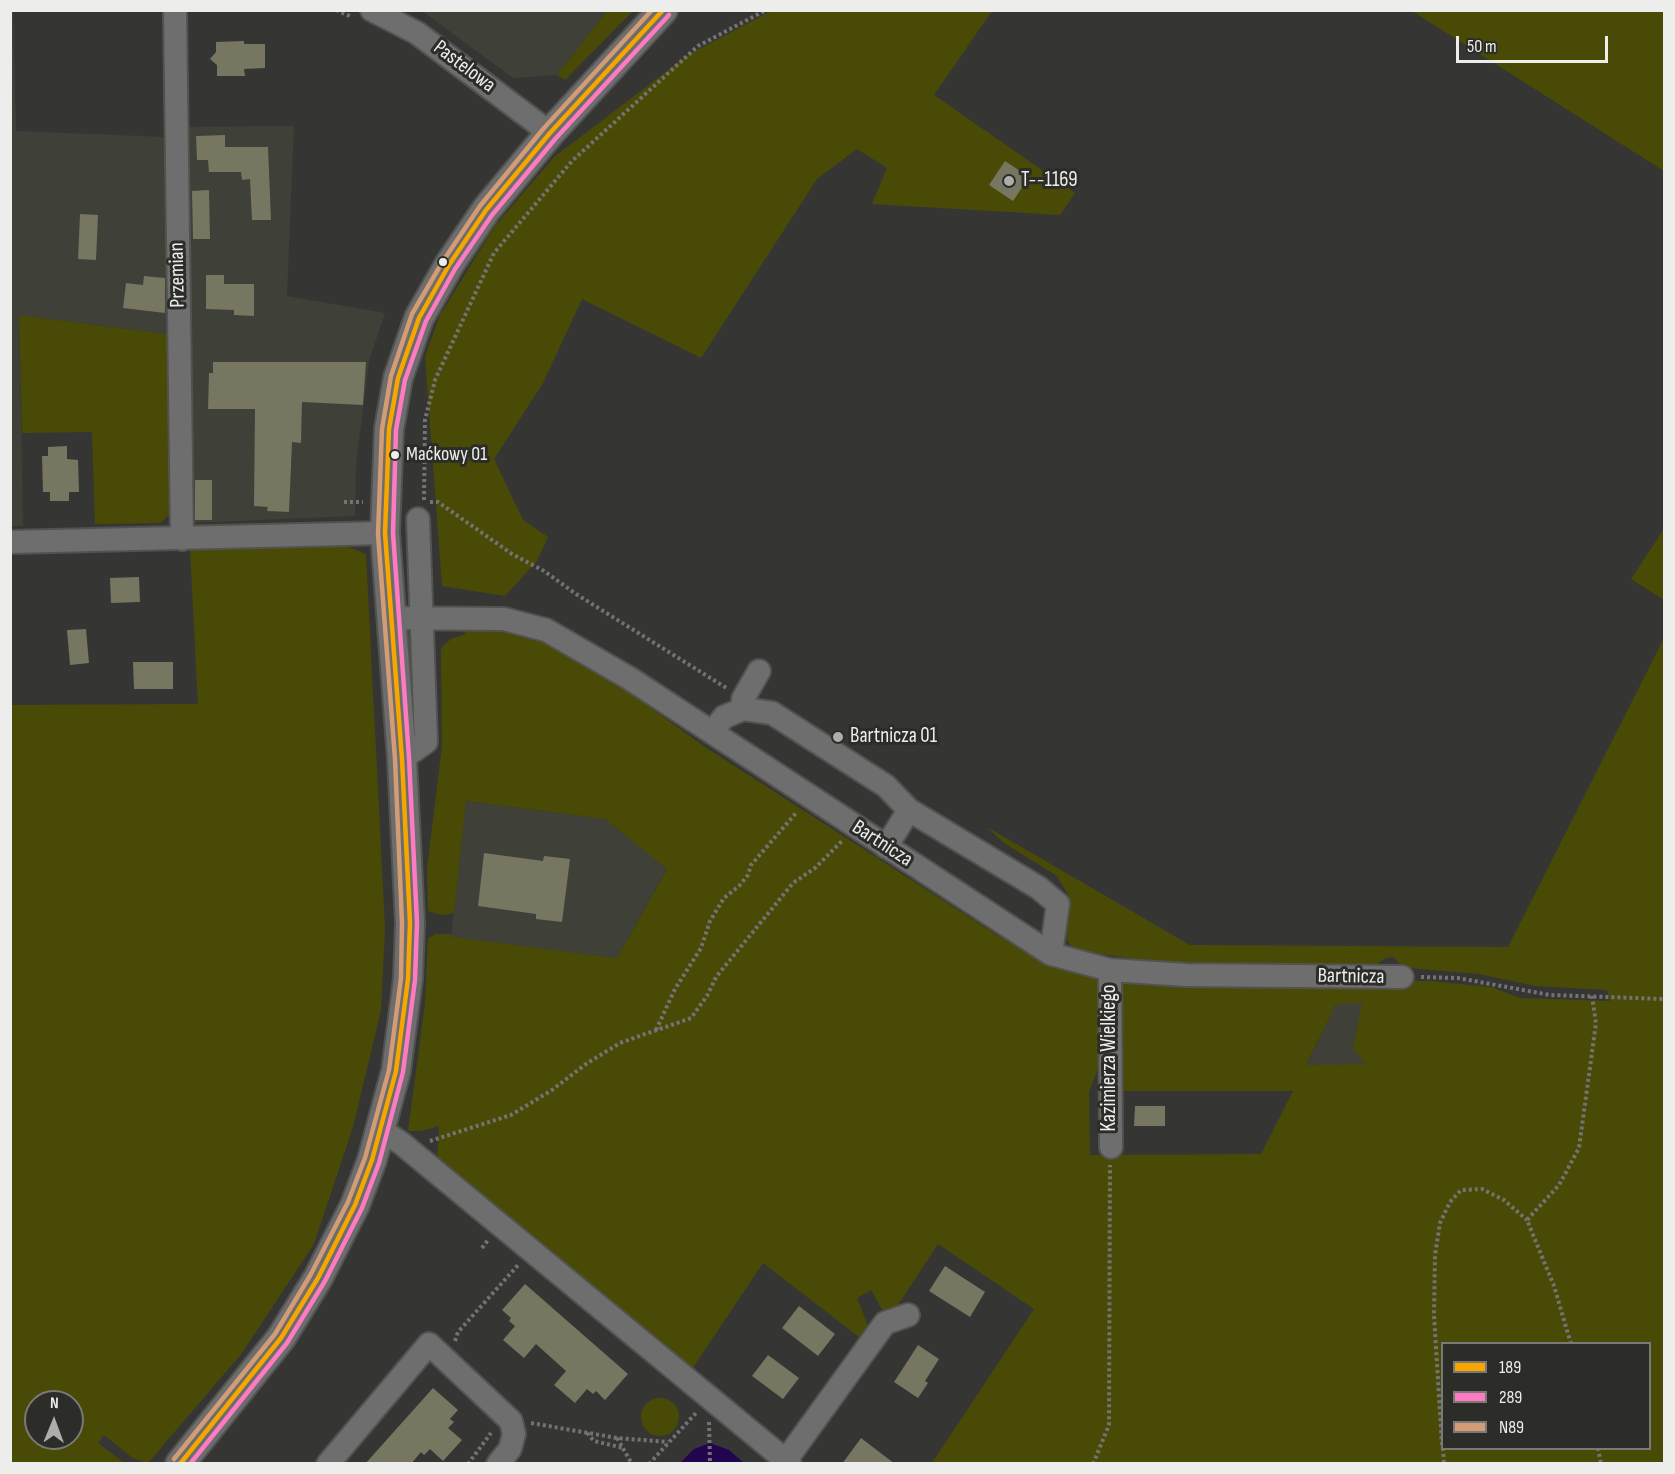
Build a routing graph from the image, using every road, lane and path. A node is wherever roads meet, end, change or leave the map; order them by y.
1 (175, 10) edge
2 (372, 10) edge
3 (663, 10) edge
4 (766, 10) edge
5 (550, 132) junction
6 (344, 502) dead end
7 (359, 502) dead end
8 (418, 519) dead end
9 (385, 533) junction
10 (182, 539) junction
11 (10, 542) edge
12 (391, 618) junction
13 (423, 618) junction
14 (759, 670) dead end
15 (743, 704) junction
16 (712, 732) junction
17 (402, 759) junction
18 (811, 798) junction
19 (909, 810) junction
20 (856, 827) junction
21 (886, 847) junction
22 (1051, 954) junction
23 (1110, 970) junction
24 (1402, 977) dead end
25 (1431, 977) dead end
26 (1592, 996) junction
27 (1665, 999) edge
28 (656, 1030) junction
29 (381, 1130) junction
30 (1110, 1147) joint
31 (406, 1148) junction
32 (1527, 1220) junction
33 (489, 1239) dead end
34 (482, 1248) dead end
35 (519, 1264) dead end
36 (908, 1315) dead end
37 (1570, 1342) edge
38 (456, 1348) dead end
39 (702, 1415) dead end
40 (708, 1418) dead end
41 (1441, 1418) edge
42 (501, 1423) junction
43 (717, 1425) dead end
44 (586, 1432) junction
45 (709, 1436) dead end
46 (617, 1438) junction
47 (668, 1442) junction
48 (624, 1448) junction
49 (788, 1462) edge
50 (180, 1464) edge
51 (328, 1464) edge
52 (468, 1464) edge
53 (498, 1464) edge
54 (632, 1464) edge
55 (649, 1464) edge
56 (710, 1464) edge
57 (1092, 1464) edge

1 - 10 street, Przemian
2 - 5 street, Pastelowa
3 - 5 main road
4 - 15 path
5 - 9 main road
6 - 7 path
8 - 13 street
9 - 10 street
9 - 12 main road
10 - 11 street
12 - 13 street, Bartnicza
12 - 17 main road
13 - 16 street, Bartnicza
13 - 17 street
14 - 15 street
15 - 16 street
15 - 19 street
16 - 18 street, Bartnicza
17 - 29 main road
18 - 20 street, Bartnicza
18 - 28 path
19 - 21 street
19 - 22 street
20 - 21 street, Bartnicza
20 - 28 path
21 - 22 street, Bartnicza
22 - 23 street, Bartnicza
23 - 24 street, Bartnicza
23 - 30 street, Kazimierza Wielkiego
25 - 26 path
26 - 27 path
26 - 32 path
28 - 31 path
29 - 31 street
29 - 50 main road
30 - 57 path
31 - 49 street
32 - 37 path
32 - 41 path
33 - 34 path
35 - 38 path
36 - 49 street
39 - 47 path
40 - 43 path
42 - 44 path
42 - 51 street
42 - 52 path
42 - 53 street
44 - 46 path
44 - 48 path
45 - 56 path
46 - 47 path
46 - 48 path
47 - 55 path
48 - 54 path

